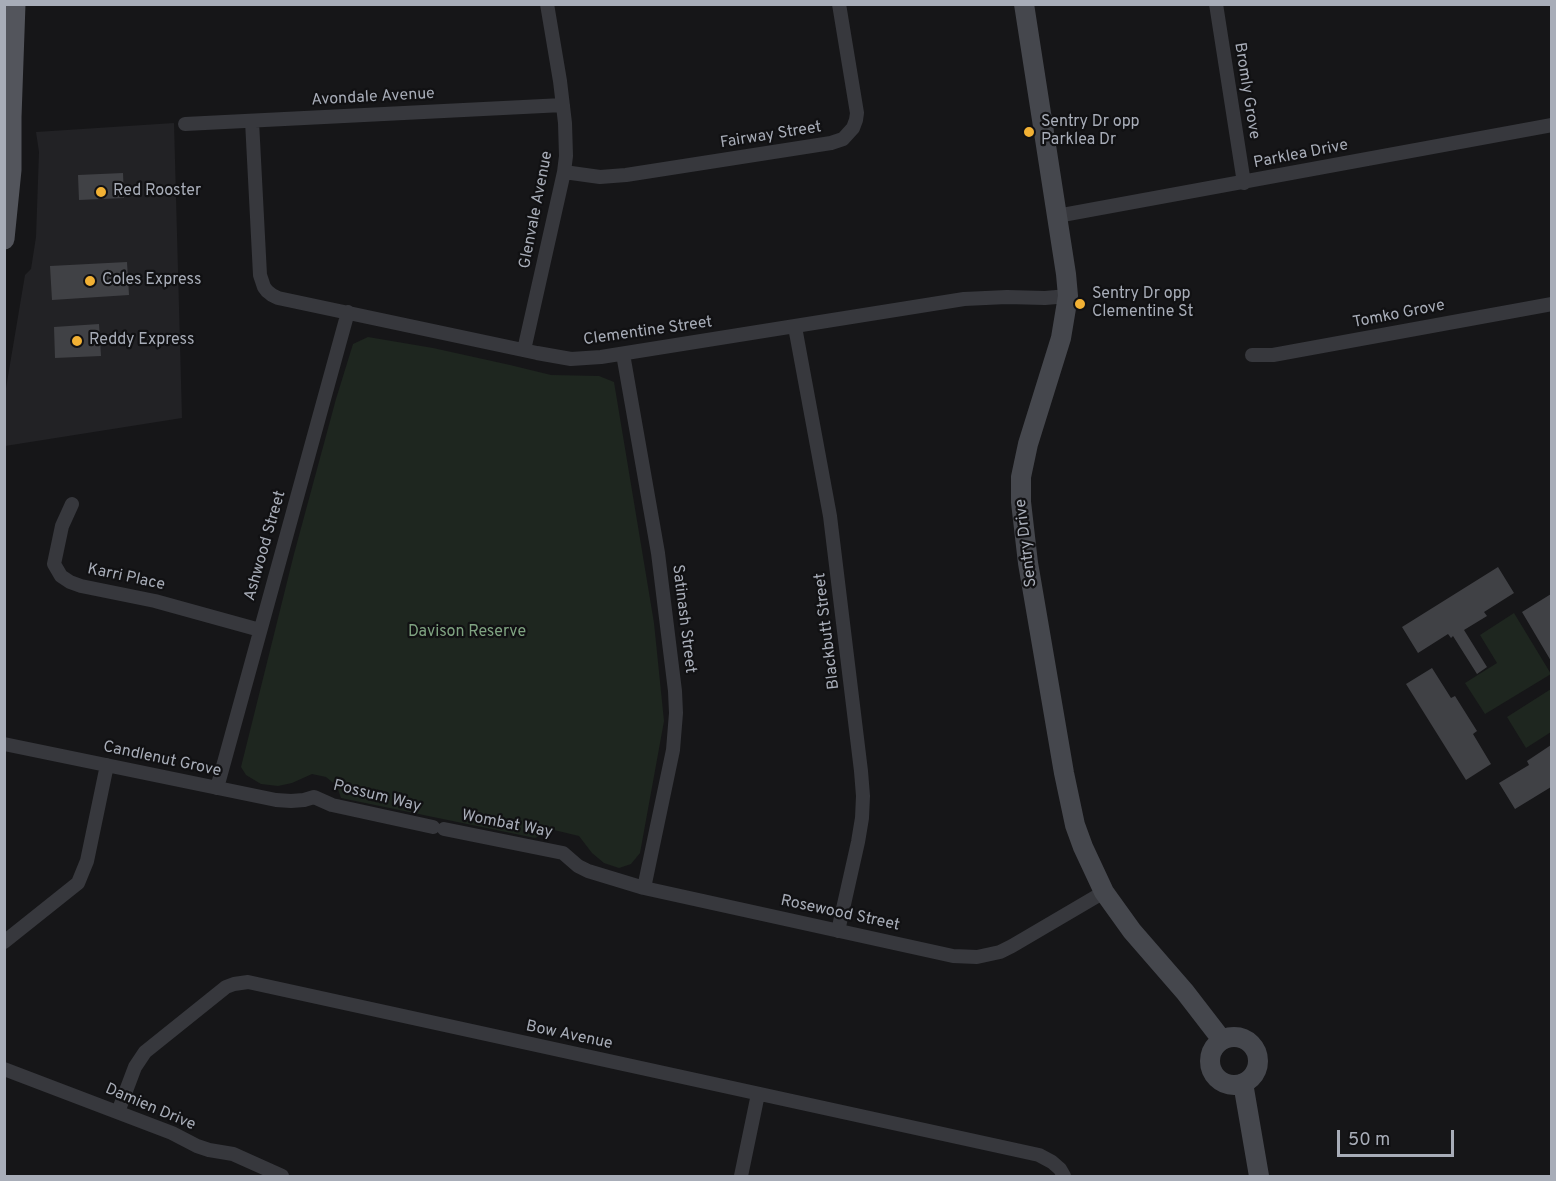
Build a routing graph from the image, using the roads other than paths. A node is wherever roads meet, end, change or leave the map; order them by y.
1 (15, 4) edge
2 (548, 4) edge
3 (840, 4) edge
4 (1024, 4) edge
5 (1216, 4) edge
6 (563, 105) junction
7 (252, 121) junction
8 (185, 124) dead end
9 (1551, 125) edge
10 (564, 172) junction
11 (1244, 183) junction
12 (1057, 216) junction
13 (4, 239) edge
14 (1068, 296) junction
15 (1551, 304) edge
16 (348, 312) junction
17 (795, 327) junction
18 (524, 350) junction
19 (622, 354) junction
20 (1252, 355) dead end
21 (72, 504) dead end
22 (260, 630) junction
23 (4, 744) edge
24 (107, 765) junction
25 (217, 788) junction
26 (314, 796) joint
27 (439, 828) joint
28 (563, 853) joint
29 (644, 888) junction
30 (1104, 892) junction
31 (838, 931) junction
32 (4, 942) edge
33 (1222, 1040) junction
34 (4, 1069) edge
35 (1243, 1083) junction
36 (758, 1094) junction
37 (118, 1112) junction
38 (282, 1176) edge
39 (741, 1176) edge
40 (1064, 1176) edge
41 (1259, 1176) edge

1 - 13 main road
2 - 6 street, Glenvale Avenue
3 - 10 street, Fairway Street
4 - 12 street, Sentry Drive
5 - 11 street, Bromly Grove
6 - 7 street, Avondale Avenue
6 - 10 street, Glenvale Avenue
7 - 8 street, Avondale Avenue
7 - 16 street, Clementine Street
9 - 11 street, Parklea Drive
10 - 18 street, Glenvale Avenue
11 - 12 street, Parklea Drive
12 - 14 street, Sentry Drive
14 - 17 street, Clementine Street
14 - 30 street, Sentry Drive
15 - 20 street, Tomko Grove
16 - 18 street, Clementine Street
16 - 22 street, Ashwood Street
17 - 19 street, Clementine Street
17 - 31 street, Blackbutt Street
18 - 19 street, Clementine Street
19 - 29 street, Satinash Street
21 - 22 street, Karri Place
22 - 25 street, Ashwood Street
23 - 24 street, Candlenut Grove
24 - 25 street, Candlenut Grove
24 - 32 street
25 - 26 street, Candlenut Grove
26 - 27 street, Possum Way
27 - 28 street, Wombat Way
28 - 29 street, Rosewood Street
29 - 31 street, Rosewood Street
30 - 31 street, Rosewood Street
30 - 33 street, Sentry Drive
33 - 35 street
33 - 35 street
34 - 37 street, Damien Drive
35 - 41 street
36 - 37 street, Bow Avenue
36 - 39 street
36 - 40 street, Bow Avenue
37 - 38 street, Damien Drive

